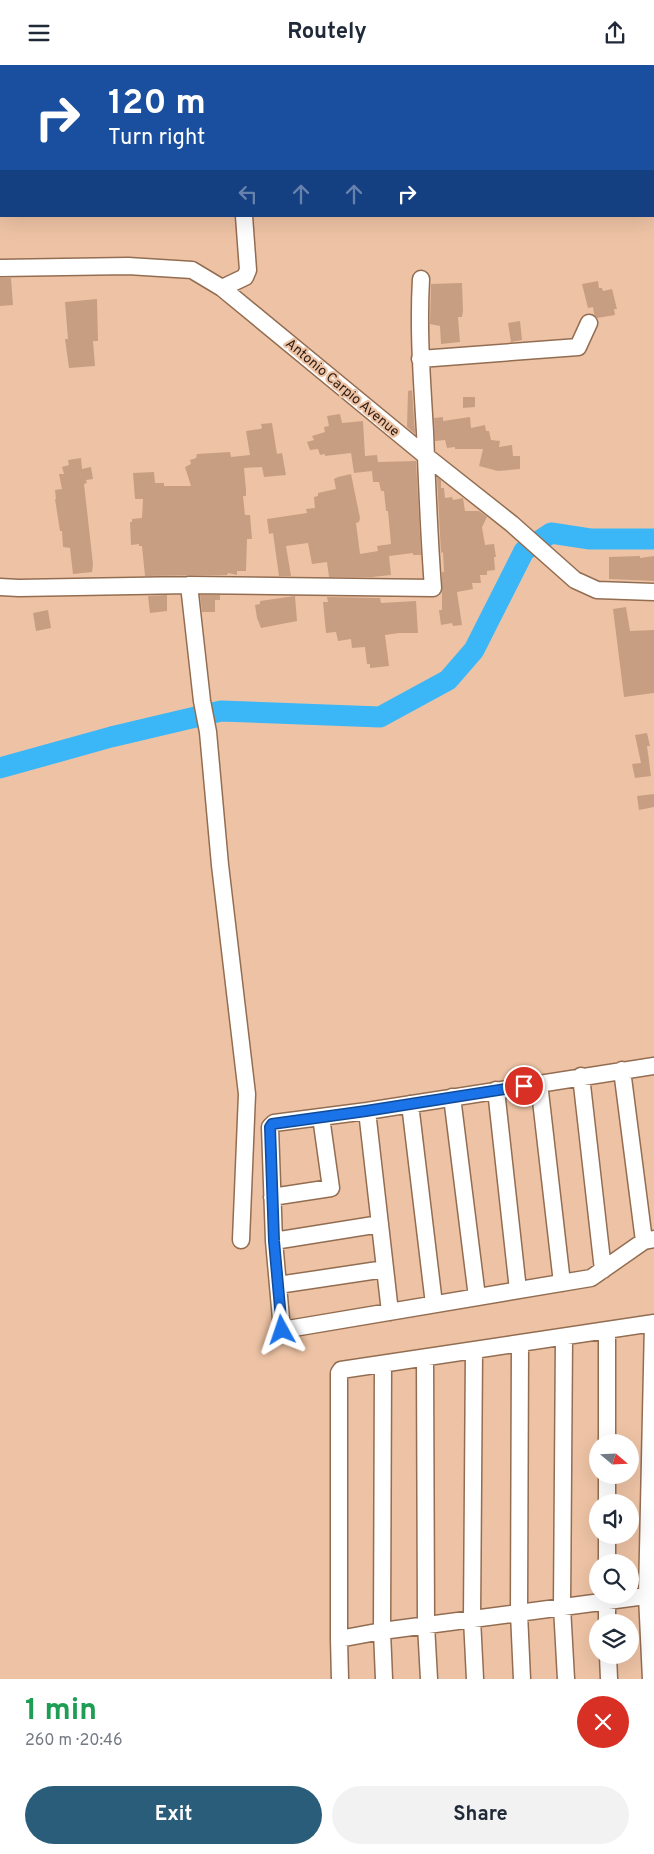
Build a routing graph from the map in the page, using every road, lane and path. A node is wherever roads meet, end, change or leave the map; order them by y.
1 (244, 217) edge
2 (0, 268) edge
3 (422, 279) dead end
4 (222, 287) junction
5 (589, 323) dead end
6 (420, 359) junction
7 (426, 456) junction
8 (189, 585) junction
9 (0, 587) edge
10 (654, 592) edge
11 (654, 1066) edge
12 (622, 1069) junction
13 (581, 1076) junction
14 (539, 1083) junction
15 (496, 1090) junction
16 (452, 1097) junction
17 (410, 1104) junction
18 (366, 1111) junction
19 (322, 1117) junction
20 (272, 1197) junction
21 (380, 1224) junction
22 (241, 1240) dead end
23 (649, 1240) edge
24 (274, 1241) junction
25 (385, 1269) junction
26 (603, 1270) junction
27 (562, 1283) junction
28 (278, 1285) junction
29 (518, 1291) junction
30 (477, 1297) junction
31 (434, 1304) junction
32 (390, 1312) junction
33 (654, 1323) edge
34 (607, 1330) junction
35 (564, 1337) junction
36 (520, 1344) junction
37 (474, 1351) junction
38 (425, 1358) junction
39 (383, 1364) junction
40 (607, 1434) edge
41 (650, 1595) edge
42 (589, 1601) edge
43 (562, 1607) junction
44 (519, 1613) junction
45 (472, 1619) junction
46 (426, 1625) junction
47 (382, 1631) junction
48 (339, 1639) junction
49 (608, 1664) edge
50 (340, 1679) edge
51 (384, 1679) edge
52 (428, 1679) edge
53 (475, 1679) edge
54 (522, 1679) edge
55 (566, 1679) edge
56 (609, 1679) edge
57 (651, 1679) edge

1 - 4 street
2 - 4 street, Antonio Carpio Avenue
3 - 6 street
4 - 7 street, Antonio Carpio Avenue
5 - 6 street
6 - 7 street
7 - 8 street
7 - 10 street, Antonio Carpio Avenue
8 - 9 street
8 - 22 street
11 - 12 street
12 - 13 street
12 - 23 street
13 - 14 street
13 - 26 street
14 - 15 street
14 - 27 street
15 - 16 street
15 - 29 street
16 - 17 street
16 - 30 street
17 - 18 street
17 - 31 street
18 - 19 street
18 - 21 street
19 - 20 street
19 - 20 street
20 - 24 street
21 - 24 street
21 - 25 street
23 - 26 street
24 - 28 street
25 - 28 street
25 - 32 street
26 - 27 street
27 - 29 street
28 - 32 street
29 - 30 street
30 - 31 street
31 - 32 street
33 - 34 street
33 - 41 street
34 - 35 street
34 - 40 street
35 - 36 street
35 - 43 street
36 - 37 street
36 - 44 street
37 - 38 street
37 - 45 street
38 - 39 street
38 - 46 street
39 - 47 street
39 - 48 street
41 - 57 street
42 - 43 street
43 - 44 street
43 - 55 street
44 - 45 street
44 - 54 street
45 - 46 street
45 - 53 street
46 - 47 street
46 - 52 street
47 - 48 street
47 - 51 street
48 - 50 street
49 - 56 street

